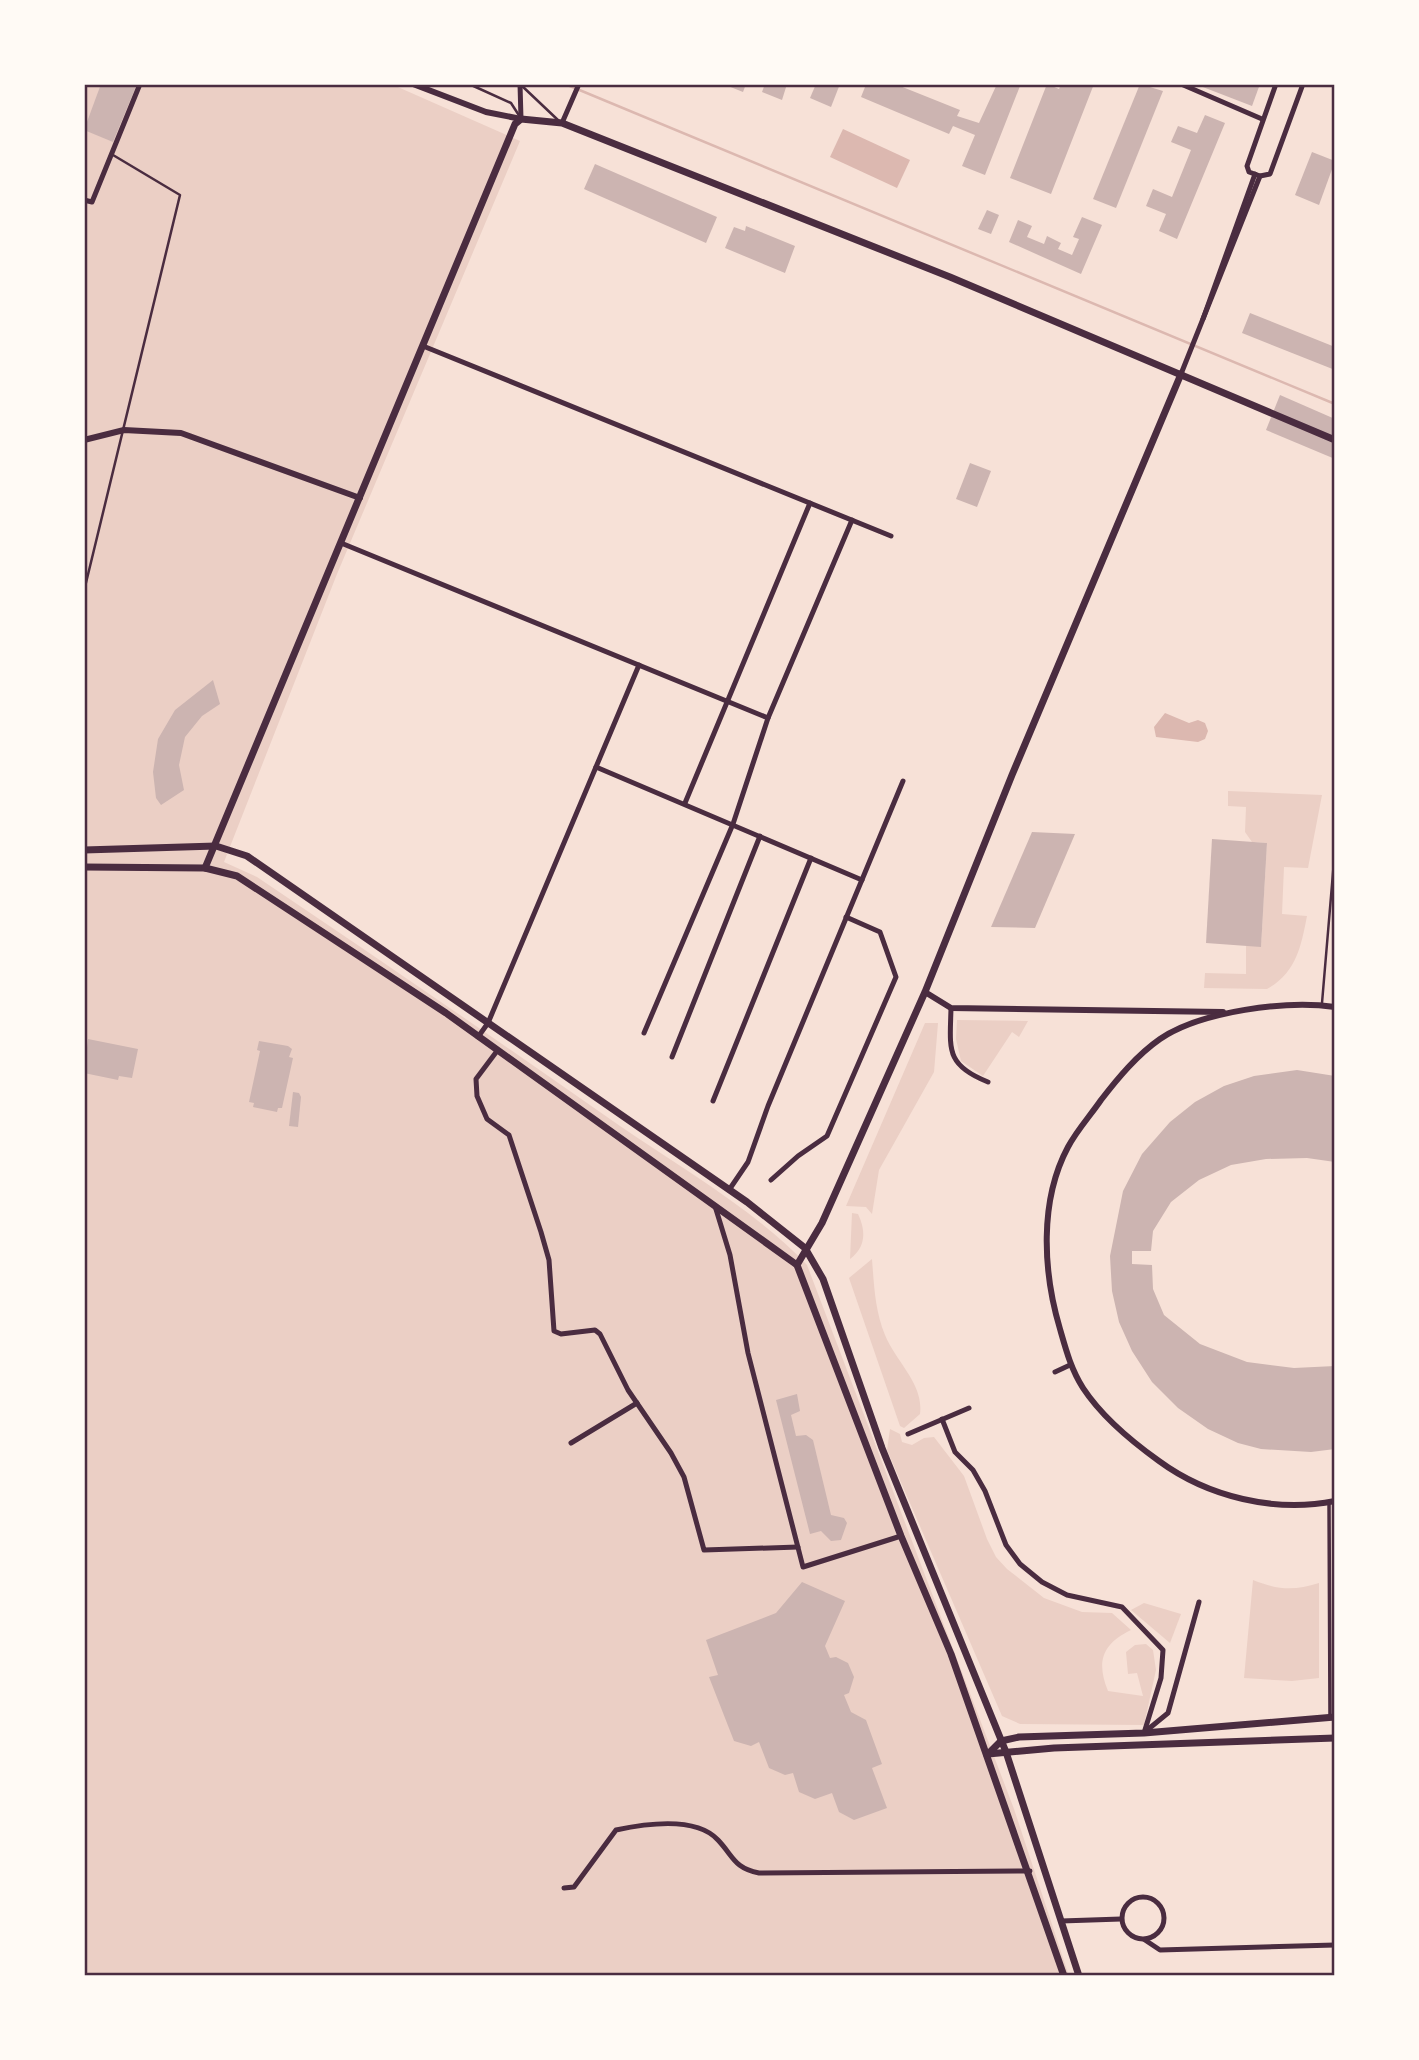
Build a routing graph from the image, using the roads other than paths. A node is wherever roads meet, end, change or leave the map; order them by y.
1 (140, 84) edge
2 (413, 84) edge
3 (469, 84) edge
4 (520, 84) edge
5 (579, 84) edge
6 (1181, 84) edge
7 (1276, 84) edge
8 (1303, 84) edge
9 (521, 119) junction
10 (1262, 119) junction
11 (562, 124) junction
12 (110, 153) junction
13 (1257, 175) junction
14 (84, 200) edge
15 (423, 346) junction
16 (1181, 374) junction
17 (124, 430) junction
18 (84, 440) edge
19 (1335, 440) edge
20 (360, 498) junction
21 (810, 503) junction
22 (852, 520) junction
23 (891, 536) dead end
24 (341, 543) junction
25 (84, 591) edge
26 (639, 665) junction
27 (727, 700) junction
28 (768, 718) junction
29 (596, 767) junction
30 (903, 781) dead end
31 (685, 803) junction
32 (733, 824) junction
33 (760, 836) junction
34 (216, 846) junction
35 (1335, 849) edge
36 (84, 850) edge
37 (811, 858) junction
38 (84, 867) edge
39 (205, 868) junction
40 (862, 880) junction
41 (846, 917) junction
42 (925, 992) junction
43 (1322, 1005) junction
44 (1335, 1007) edge
45 (951, 1008) junction
46 (1225, 1013) junction
47 (488, 1023) junction
48 (644, 1033) dead end
49 (478, 1037) junction
50 (497, 1051) junction
51 (672, 1057) dead end
52 (988, 1082) dead end
53 (713, 1101) dead end
54 (771, 1181) dead end
55 (729, 1190) junction
56 (714, 1203) junction
57 (805, 1248) junction
58 (797, 1265) junction
59 (1070, 1365) junction
60 (1055, 1371) dead end
61 (637, 1403) junction
62 (969, 1408) dead end
63 (942, 1419) junction
64 (908, 1434) dead end
65 (570, 1443) dead end
66 (1332, 1502) edge
67 (901, 1536) junction
68 (798, 1547) junction
69 (1199, 1602) dead end
70 (1333, 1717) edge
71 (1144, 1733) junction
72 (1335, 1738) edge
73 (1001, 1741) junction
74 (1006, 1752) junction
75 (987, 1755) junction
76 (1030, 1871) junction
77 (564, 1888) dead end
78 (1121, 1919) junction
79 (1061, 1921) junction
80 (1145, 1940) junction
81 (1335, 1945) edge
82 (1064, 1976) edge
83 (1079, 1976) edge

1 - 12 street
2 - 9 street
3 - 9 lane
4 - 9 street
4 - 11 lane
5 - 11 street
6 - 10 street
7 - 10 street
8 - 13 street
9 - 11 main road
9 - 15 main road
10 - 13 street
11 - 16 main road
12 - 14 street
12 - 17 lane
13 - 16 street
15 - 20 main road
15 - 21 street
16 - 19 main road
16 - 42 main road
17 - 18 street
17 - 20 street
17 - 25 lane
20 - 24 main road
21 - 22 street
21 - 27 street
22 - 23 street
22 - 28 street
24 - 26 street
24 - 34 main road
26 - 27 street
26 - 29 street
27 - 28 street
27 - 31 street
28 - 32 street
29 - 31 street
29 - 47 street
30 - 40 street
31 - 32 street
32 - 33 street
32 - 48 street
33 - 37 street
33 - 51 street
34 - 36 main road
34 - 39 main road
34 - 47 main road
35 - 43 lane
37 - 40 street
37 - 53 street
38 - 39 main road
39 - 49 main road
40 - 41 street
41 - 54 street
41 - 55 street
42 - 45 street
42 - 57 main road
43 - 44 street
43 - 46 street
45 - 46 street
45 - 52 street
46 - 59 street
47 - 49 street
47 - 55 main road
49 - 50 main road
50 - 56 main road
50 - 61 street
55 - 57 main road
56 - 58 main road
56 - 68 street
57 - 58 main road
57 - 73 main road
58 - 67 main road
59 - 60 street
59 - 66 street
61 - 65 street
61 - 68 street
62 - 63 street
63 - 64 street
63 - 71 street
66 - 70 street
67 - 68 street
67 - 75 main road
69 - 71 street
70 - 71 main road
71 - 73 main road
72 - 74 main road
73 - 74 main road
73 - 75 main road
74 - 75 main road
74 - 79 main road
75 - 76 main road
76 - 77 street
76 - 82 main road
78 - 79 street
78 - 80 street
78 - 80 street
79 - 83 main road
80 - 81 street

